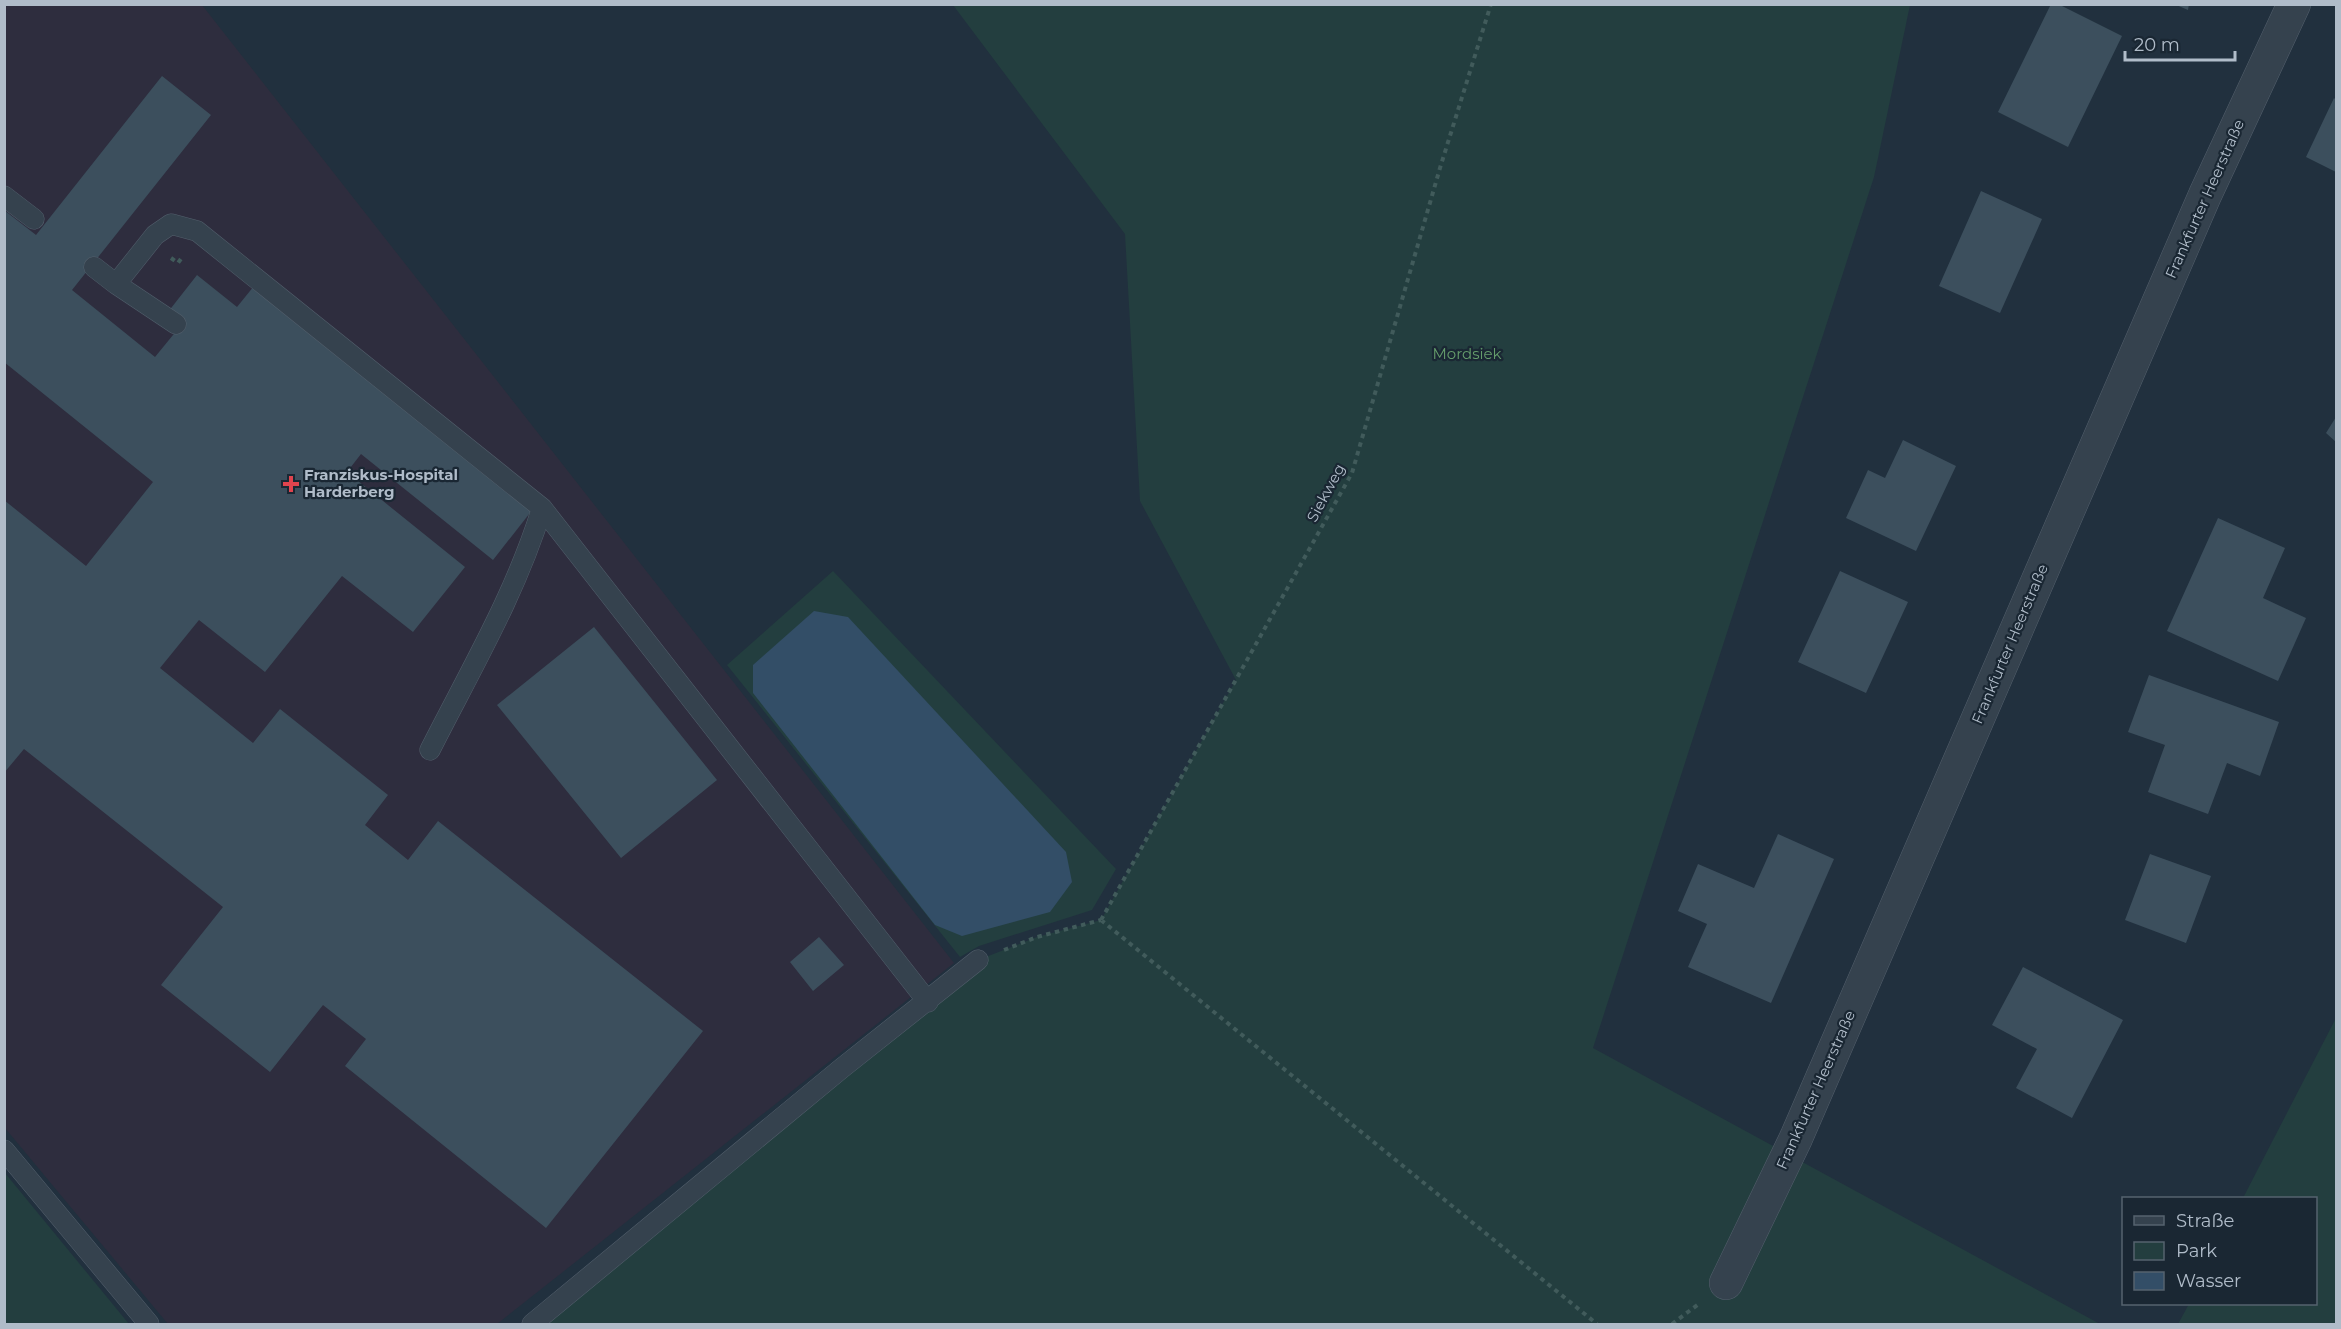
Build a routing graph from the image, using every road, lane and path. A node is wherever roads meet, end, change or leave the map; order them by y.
1 (1491, 4) edge
2 (2294, 4) edge
3 (4, 196) edge
4 (34, 219) dead end
5 (94, 267) dead end
6 (116, 284) junction
7 (176, 324) dead end
8 (542, 508) junction
9 (430, 750) dead end
10 (1101, 920) junction
11 (978, 960) joint
12 (928, 1002) junction
13 (4, 1150) edge
14 (1726, 1283) dead end
15 (149, 1324) edge
16 (532, 1324) edge
17 (1597, 1324) edge

1 - 10 path, Siekweg
2 - 14 street, Frankfurter Heerstraße
3 - 4 lane
5 - 6 lane
6 - 7 lane
6 - 8 lane
8 - 9 lane
8 - 12 lane
10 - 11 path
10 - 17 path
11 - 12 lane
12 - 16 lane
13 - 15 lane

